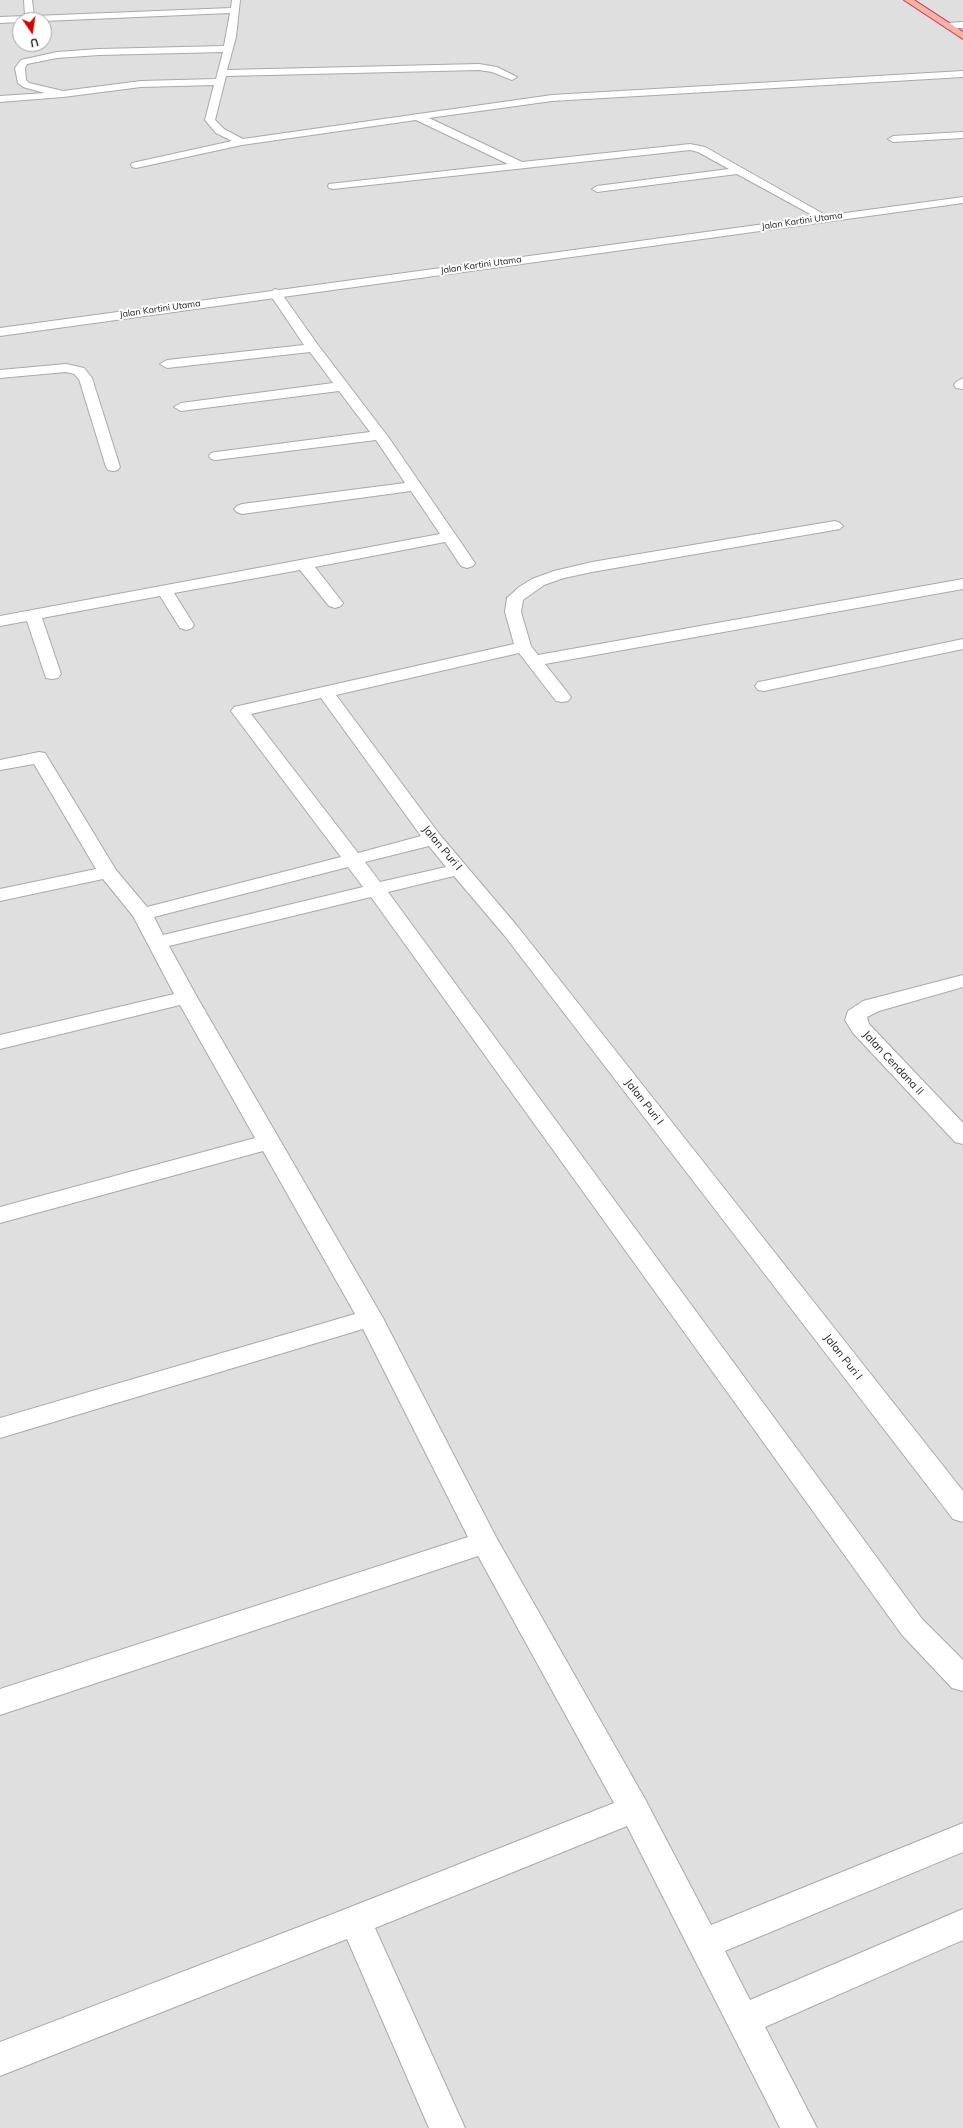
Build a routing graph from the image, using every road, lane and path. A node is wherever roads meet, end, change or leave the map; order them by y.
1 (28, 0) edge
2 (908, 0) edge
3 (236, 5) edge
4 (29, 12) edge
5 (52, 18) edge
6 (0, 20) edge
7 (12, 20) edge
8 (963, 25) edge
9 (948, 26) junction
10 (963, 36) edge
11 (228, 49) junction
12 (963, 74) edge
13 (220, 77) junction
14 (512, 77) dead end
15 (63, 94) junction
16 (0, 99) edge
17 (419, 117) junction
18 (963, 135) edge
19 (893, 139) dead end
20 (242, 142) junction
21 (136, 165) dead end
22 (521, 166) junction
23 (739, 171) junction
24 (333, 186) dead end
25 (597, 189) dead end
26 (963, 200) edge
27 (823, 218) junction
28 (275, 293) junction
29 (0, 332) edge
30 (313, 348) junction
31 (167, 364) dead end
32 (0, 374) edge
33 (343, 386) junction
34 (181, 407) dead end
35 (379, 435) junction
36 (216, 456) dead end
37 (113, 467) dead end
38 (414, 486) junction
39 (242, 509) dead end
40 (835, 526) dead end
41 (449, 537) junction
42 (467, 563) dead end
43 (304, 564) junction
44 (963, 584) edge
45 (164, 590) junction
46 (335, 603) dead end
47 (33, 615) junction
48 (0, 621) edge
49 (186, 625) dead end
50 (963, 644) edge
51 (522, 647) junction
52 (534, 661) junction
53 (52, 674) dead end
54 (764, 686) dead end
55 (325, 692) junction
56 (562, 698) dead end
57 (0, 765) edge
58 (434, 839) junction
59 (353, 861) junction
60 (460, 869) junction
61 (108, 872) junction
62 (376, 890) junction
63 (0, 895) edge
64 (142, 914) junction
65 (156, 943) junction
66 (963, 981) edge
67 (186, 997) junction
68 (0, 1042) edge
69 (963, 1138) edge
70 (270, 1142) junction
71 (0, 1215) edge
72 (370, 1318) junction
73 (0, 1428) edge
74 (963, 1511) edge
75 (485, 1542) junction
76 (963, 1680) edge
77 (0, 1702) edge
78 (634, 1809) junction
79 (963, 1837) edge
80 (355, 1921) junction
81 (963, 1924) edge
82 (704, 1944) junction
83 (744, 2019) junction
84 (0, 2059) edge
85 (448, 2128) edge
86 (799, 2128) edge

1 - 4 street
2 - 9 highway
3 - 5 street
3 - 11 street
6 - 7 street
8 - 9 street
9 - 10 highway
11 - 13 street
11 - 15 street
12 - 17 street
13 - 14 street
13 - 15 street
13 - 20 street
15 - 16 street
17 - 20 street
17 - 22 street
18 - 19 street
20 - 21 street
22 - 23 street
22 - 24 street
23 - 25 street
23 - 27 street
26 - 27 street, Jalan Kartini Utama
27 - 28 street, Jalan Kartini Utama
28 - 29 street, Jalan Kartini Utama
28 - 30 street
30 - 31 street
30 - 33 street
32 - 37 street
33 - 34 street
33 - 35 street
35 - 36 street
35 - 38 street
38 - 39 street
38 - 41 street
40 - 51 street
41 - 42 street
41 - 43 street
43 - 45 street
43 - 46 street
44 - 52 street
45 - 47 street
45 - 49 street
47 - 48 street
47 - 53 street
50 - 54 street
51 - 52 street
51 - 55 street
52 - 56 street
55 - 58 street, Jalan Puri I
55 - 59 street
57 - 61 street
58 - 59 street
58 - 60 street, Jalan Puri I
59 - 62 street
59 - 64 street
60 - 62 street
60 - 74 street, Jalan Puri I
61 - 63 street
61 - 64 street
62 - 65 street
62 - 76 street
64 - 65 street
65 - 67 street
66 - 69 street, Jalan Cendana II
67 - 68 street
67 - 70 street
70 - 71 street
70 - 72 street
72 - 73 street
72 - 75 street
75 - 77 street
75 - 78 street
78 - 80 street
78 - 82 street
79 - 82 street
80 - 84 street
80 - 85 street
81 - 83 street
82 - 83 street
83 - 86 street

